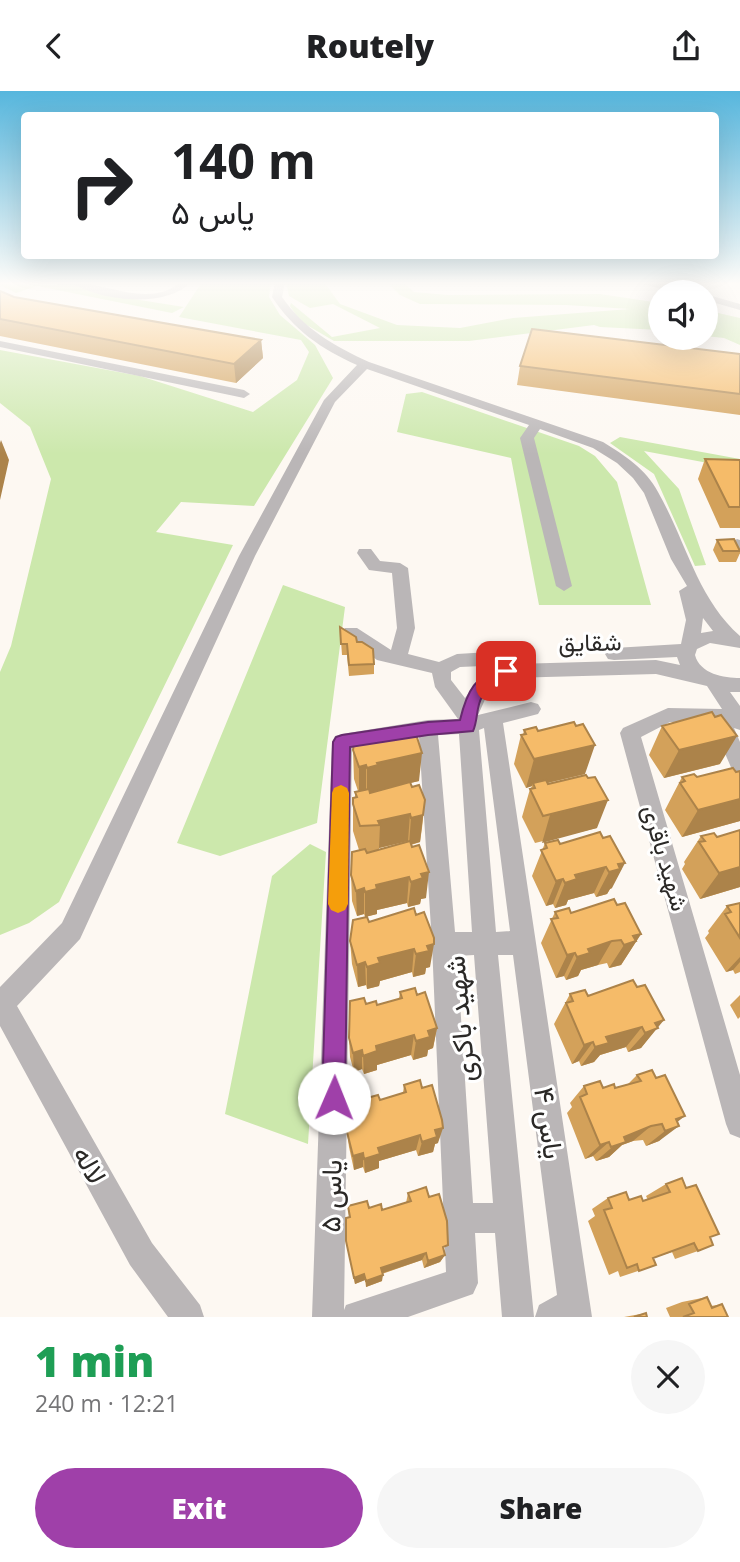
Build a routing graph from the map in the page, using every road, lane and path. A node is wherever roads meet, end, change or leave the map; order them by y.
1 (318, 339) edge
2 (0, 344) edge
3 (365, 364) junction
4 (244, 394) dead end
5 (537, 424) junction
6 (365, 553) dead end
7 (679, 559) junction
8 (564, 586) dead end
9 (351, 632) edge
10 (738, 644) edge
11 (688, 648) junction
12 (397, 660) junction
13 (441, 669) junction
14 (708, 680) junction
15 (740, 684) edge
16 (531, 709) dead end
17 (476, 720) junction
18 (734, 723) edge
19 (428, 728) junction
20 (740, 766) edge
21 (524, 943) junction
22 (444, 944) junction
23 (485, 944) junction
24 (1, 1006) edge
25 (740, 1124) edge
26 (458, 1218) junction
27 (509, 1218) junction
28 (567, 1312) edge
29 (188, 1317) edge
30 (328, 1317) edge
31 (358, 1317) edge
32 (518, 1317) edge

1 - 3 street
2 - 4 street
3 - 5 street
3 - 24 street
5 - 7 street
5 - 8 street
6 - 12 street
7 - 10 street
7 - 11 street
9 - 12 street
10 - 11 street, شقایق
11 - 13 street, شقایق
11 - 14 street
12 - 13 street
13 - 17 street
14 - 15 street, شقایق
14 - 17 street, شقایق
14 - 18 street
16 - 17 street
17 - 19 street, یاس ۵
17 - 21 street, یاس ۴
17 - 23 street, شهید باکری
18 - 20 street
18 - 25 street, شهید باقری
19 - 22 street
19 - 30 street, یاس ۵
21 - 23 street
21 - 28 street, یاس ۴
22 - 23 street
22 - 26 street
23 - 27 street, شهید باکری
24 - 29 street, لاله
26 - 27 street
26 - 31 street
27 - 32 street, شهید باکری

